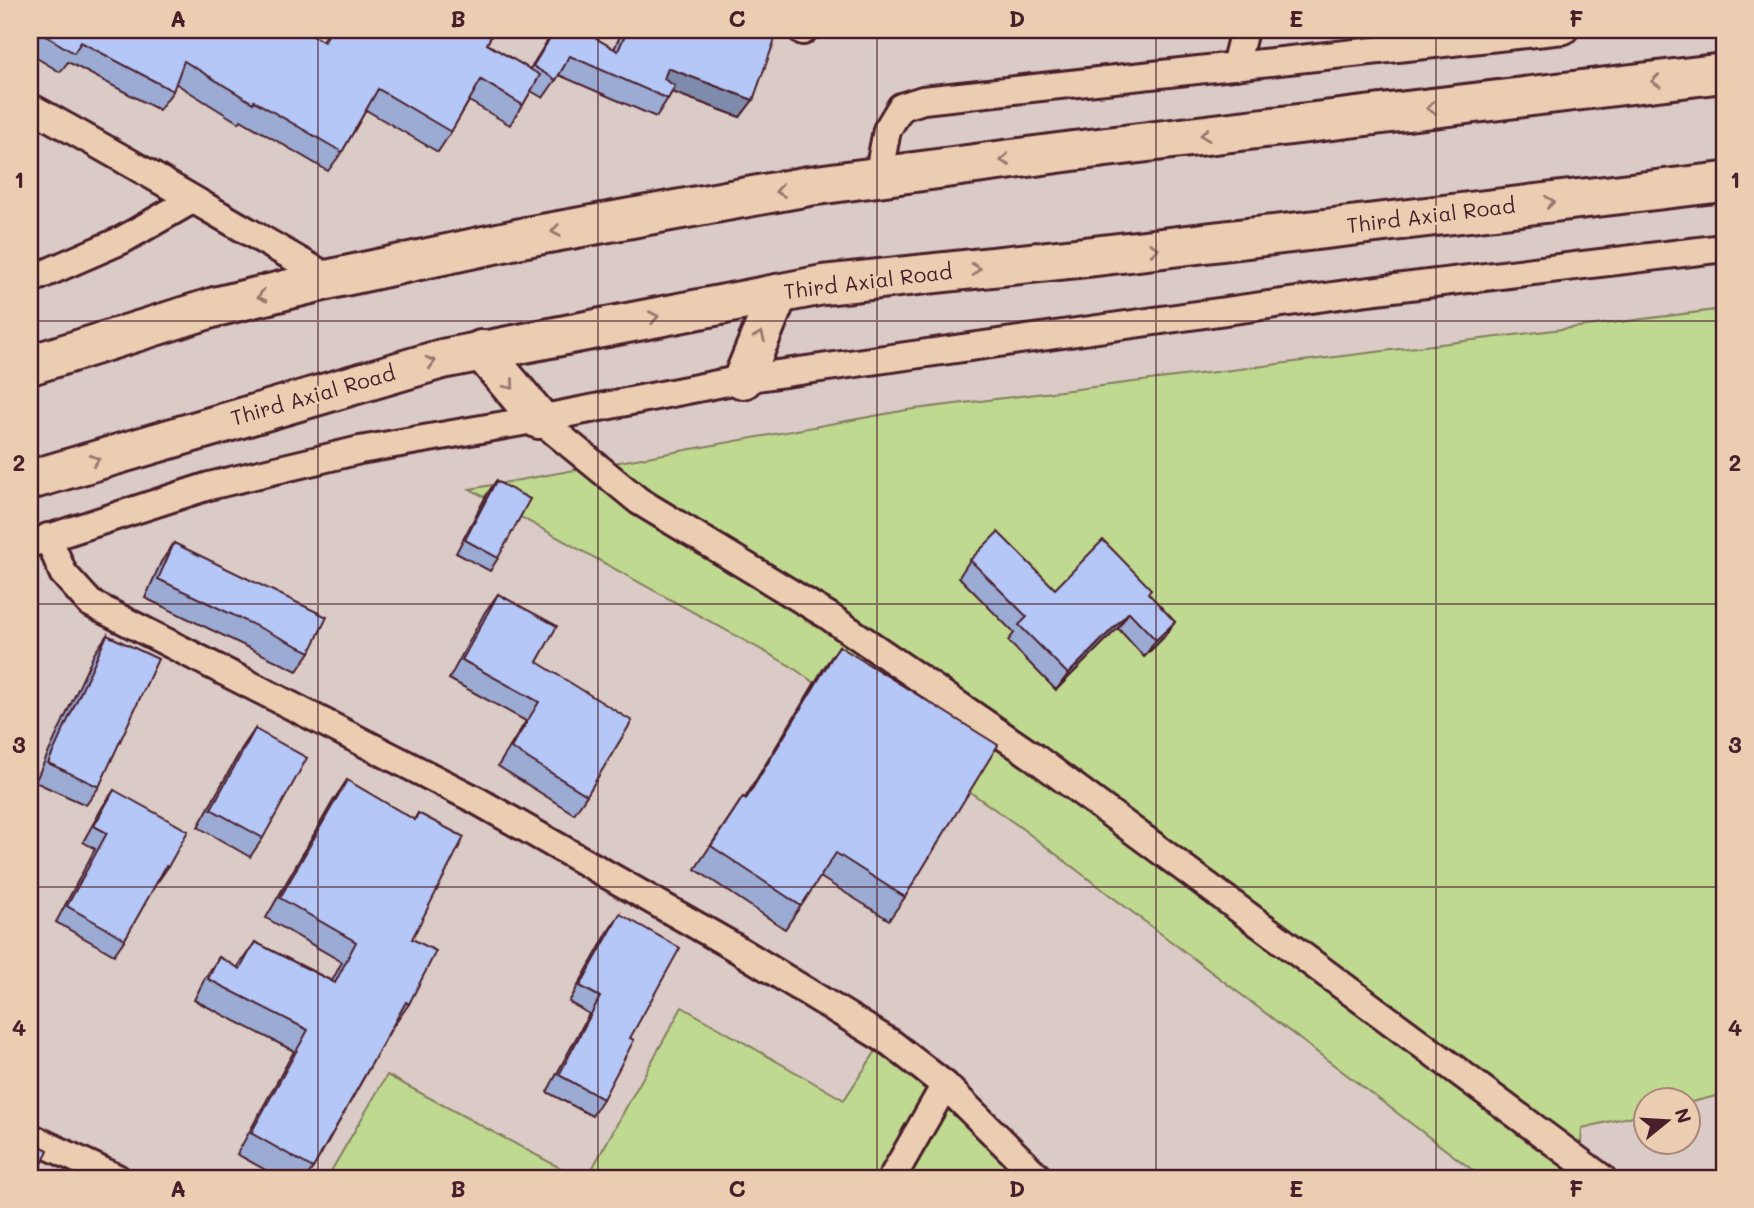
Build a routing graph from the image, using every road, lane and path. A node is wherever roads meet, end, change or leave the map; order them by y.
1 (1244, 30) edge
2 (1564, 30) edge
3 (1235, 66) junction
4 (1724, 73) edge
5 (30, 107) edge
6 (878, 177) junction
7 (1724, 182) edge
8 (192, 200) junction
9 (1724, 248) edge
10 (331, 279) junction
11 (30, 280) edge
12 (778, 293) junction
13 (481, 350) junction
14 (30, 365) edge
15 (743, 379) junction
16 (539, 419) junction
17 (30, 480) edge
18 (39, 540) edge
19 (945, 1085) junction
20 (30, 1138) edge
21 (105, 1176) edge
22 (892, 1178) edge
23 (1039, 1178) edge
24 (1602, 1178) edge

1 - 3 street
2 - 3 street
3 - 6 street
4 -> 6 highway
5 - 8 street
6 -> 10 highway
12 -> 7 highway, Third Axial Road
8 - 10 street
8 - 11 street
9 - 15 street
10 -> 14 highway
13 -> 12 highway, Third Axial Road
15 -> 12 highway
13 -> 16 highway
17 -> 13 highway, Third Axial Road
15 - 16 street
16 - 18 street
16 - 24 street
18 - 19 street
19 - 22 street
19 - 23 street
20 - 21 street

